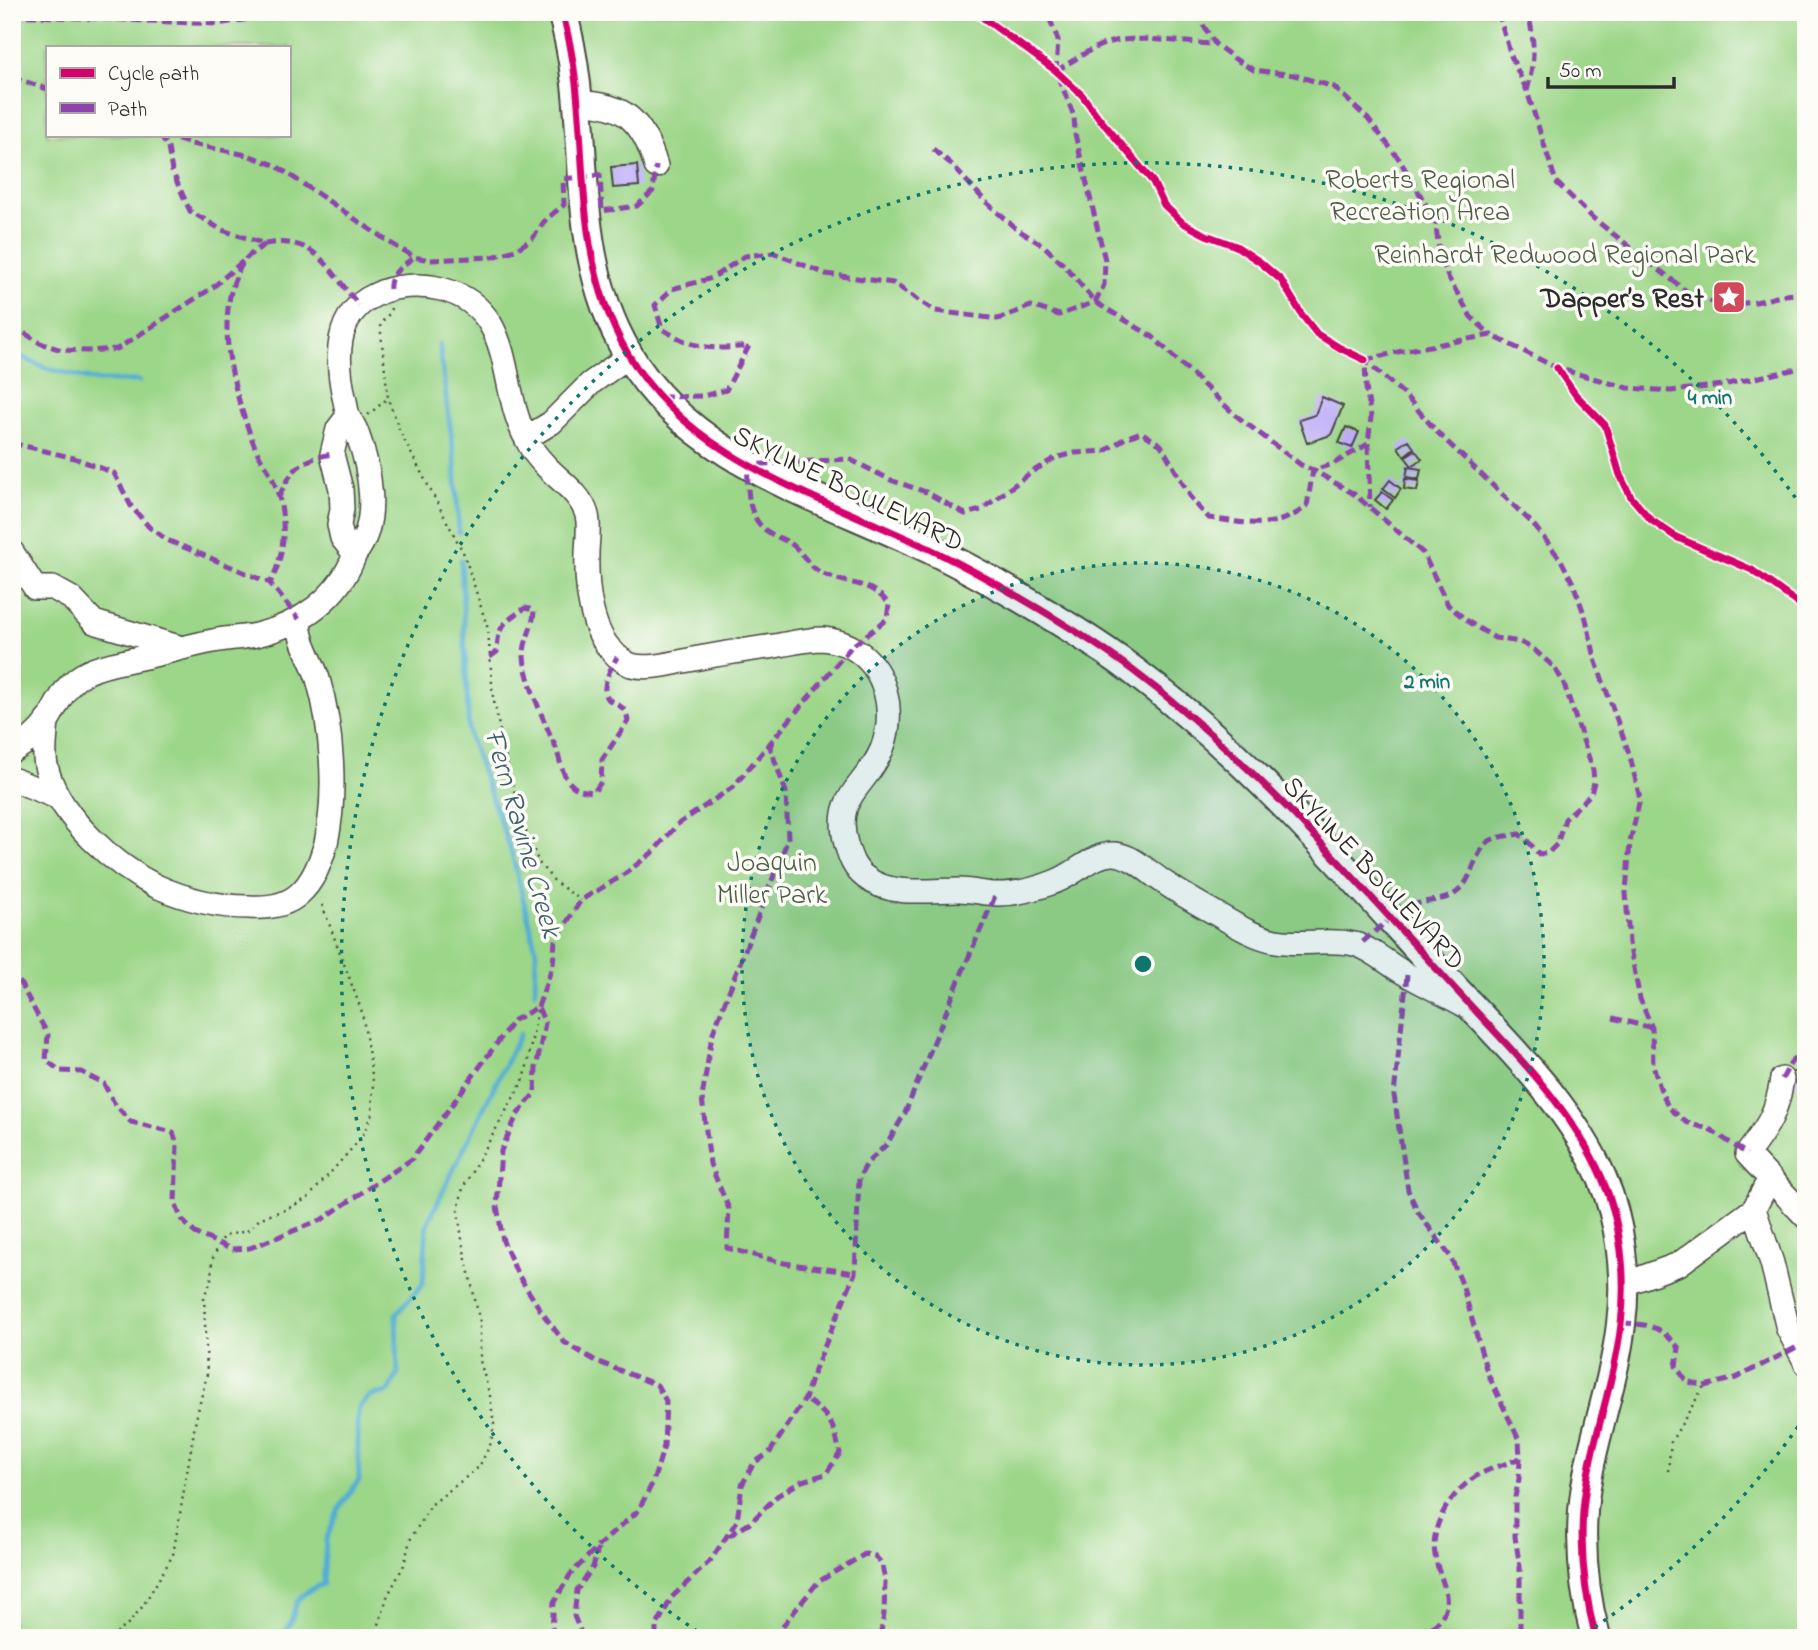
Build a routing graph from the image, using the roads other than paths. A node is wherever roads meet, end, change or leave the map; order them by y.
1 (562, 12) edge
2 (576, 103) junction
3 (656, 166) dead end
4 (629, 356) junction
5 (526, 438) junction
6 (12, 552) edge
7 (19, 584) edge
8 (299, 619) junction
9 (181, 648) junction
10 (47, 720) junction
11 (12, 751) edge
12 (12, 779) edge
13 (59, 798) junction
14 (1474, 1009) junction
15 (1782, 1079) dead end
16 (1770, 1178) junction
17 (1754, 1209) junction
18 (1806, 1217) edge
19 (1622, 1285) junction
20 (1806, 1363) edge
21 (1596, 1638) edge

1 - 2 main road, SKYLINE BOULEVARD
2 - 3 lane
2 - 4 main road, SKYLINE BOULEVARD
4 - 5 lane
4 - 14 main road, SKYLINE BOULEVARD
5 - 8 lane
5 - 14 lane
6 - 7 lane
7 - 9 lane
8 - 9 lane
8 - 13 lane
9 - 10 lane
10 - 11 lane
10 - 13 lane
12 - 13 lane
14 - 19 main road, SKYLINE BOULEVARD
15 - 16 lane
16 - 17 lane
16 - 18 lane
17 - 19 lane
17 - 20 lane
19 - 21 main road, SKYLINE BOULEVARD

